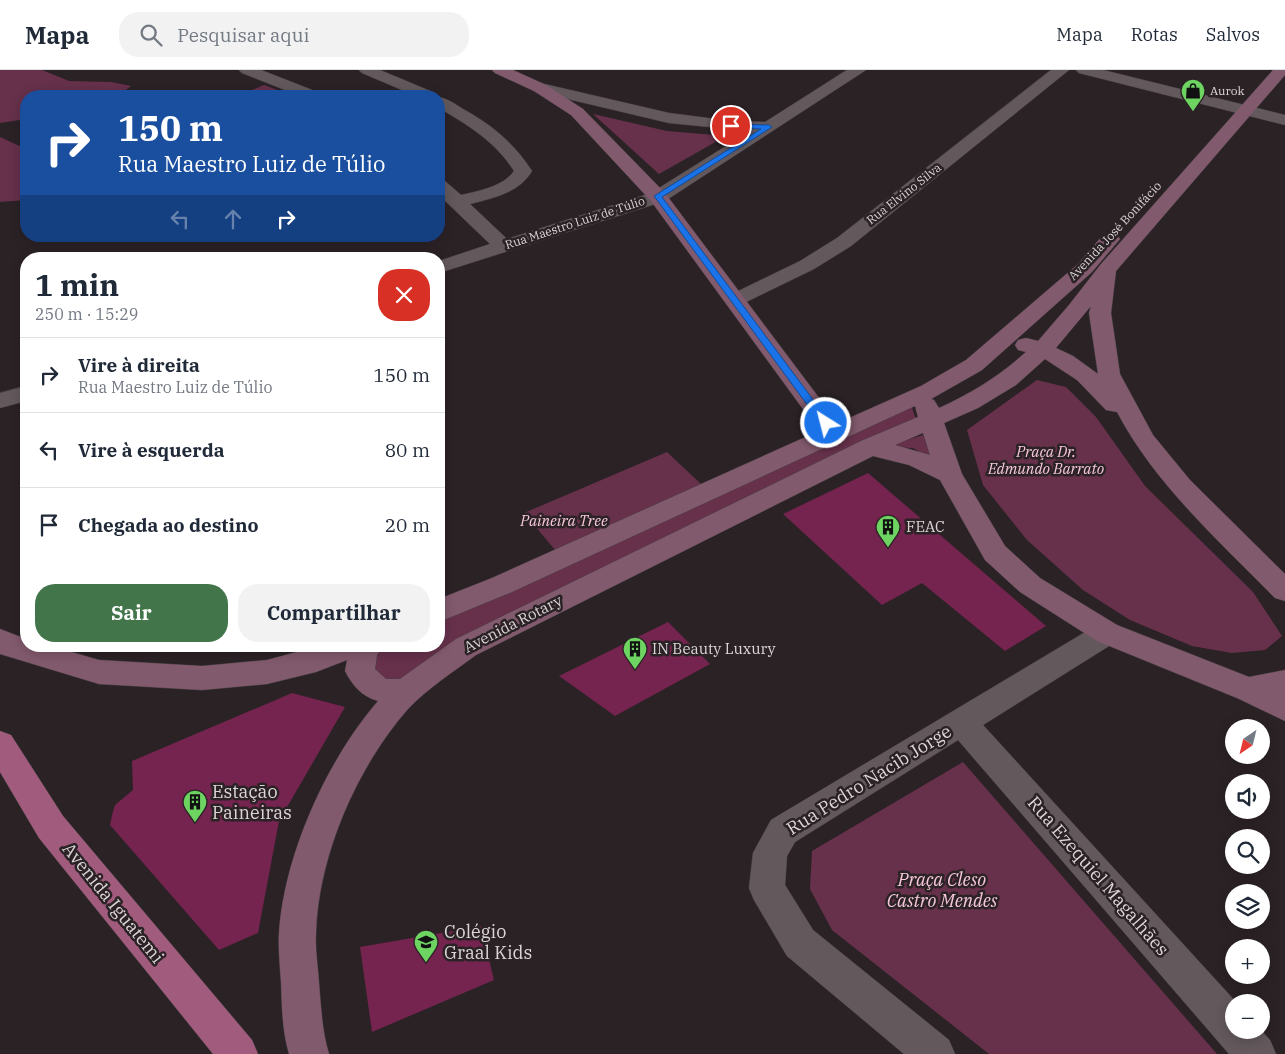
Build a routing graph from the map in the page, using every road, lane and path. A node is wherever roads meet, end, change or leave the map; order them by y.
1 (247, 70) edge
2 (367, 70) edge
3 (500, 70) edge
4 (1061, 70) edge
5 (1084, 70) edge
6 (1281, 70) edge
7 (854, 71) edge
8 (540, 88) junction
9 (299, 90) edge
10 (415, 90) edge
11 (1241, 92) dead end
12 (606, 104) junction
13 (445, 105) edge
14 (1228, 106) junction
15 (1246, 111) junction
16 (578, 112) junction
17 (1285, 120) edge
18 (769, 127) junction
19 (445, 190) edge
20 (658, 196) junction
21 (458, 202) junction
22 (503, 246) junction
23 (445, 264) edge
24 (1108, 268) junction
25 (735, 300) junction
26 (1002, 341) junction
27 (1042, 350) junction
28 (929, 391) junction
29 (20, 395) edge
30 (0, 401) edge
31 (931, 421) junction
32 (833, 433) junction
33 (1143, 438) junction
34 (870, 447) junction
35 (949, 474) junction
36 (1285, 591) edge
37 (445, 609) edge
38 (1107, 633) junction
39 (0, 640) edge
40 (20, 649) edge
41 (31, 652) edge
42 (336, 652) edge
43 (364, 652) edge
44 (1285, 682) edge
45 (1248, 689) junction
46 (408, 690) junction
47 (1285, 708) edge
48 (962, 723) junction
49 (0, 744) edge
50 (0, 766) edge
51 (51, 827) junction
52 (1225, 1020) edge
53 (1242, 1039) edge
54 (238, 1054) edge
55 (309, 1054) edge
56 (935, 1054) edge
57 (1256, 1054) edge

1 - 9 street
2 - 10 street
3 - 8 main road
4 - 25 street, Rua Elvino Silva
5 - 14 street
6 - 15 main road, Avenida José Bonifácio
7 - 18 street, Rua Maestro Luiz de Túlio
8 - 12 street
8 - 16 main road
11 - 14 main road, Avenida José Bonifácio
12 - 16 street
12 - 18 street
13 - 21 street
14 - 15 street
14 - 26 main road, Avenida José Bonifácio
15 - 17 street
15 - 24 main road, Avenida José Bonifácio
16 - 20 main road
18 - 20 street, Rua Maestro Luiz de Túlio
19 - 21 street
20 - 22 street, Rua Maestro Luiz de Túlio
20 - 25 main road
21 - 22 street
22 - 23 street, Rua Maestro Luiz de Túlio
24 - 27 main road, Avenida José Bonifácio
24 - 33 main road, Avenida José Bonifácio
25 - 32 main road
26 - 27 main road
26 - 28 main road, Avenida José Bonifácio
27 - 31 main road, Avenida José Bonifácio
27 - 33 main road
28 - 31 main road
28 - 32 main road
29 - 30 street
31 - 34 main road, Avenida José Bonifácio
31 - 35 main road
32 - 37 main road
33 - 36 main road, Avenida José Bonifácio
34 - 35 main road
34 - 46 main road, Avenida Rotary
35 - 38 main road
38 - 45 main road
38 - 48 street, Rua Pedro Nacib Jorge
39 - 40 main road
41 - 42 main road
43 - 46 main road
44 - 45 main road
45 - 47 main road
46 - 55 main road, Avenida Rotary
48 - 52 street, Rua Ezequiel Magalhães
48 - 56 street, Rua Pedro Nacib Jorge
49 - 51 main road, Avenida Iguatemi
50 - 51 main road
51 - 54 main road, Avenida Iguatemi
53 - 57 street, Rua Ezequiel Magalhães

